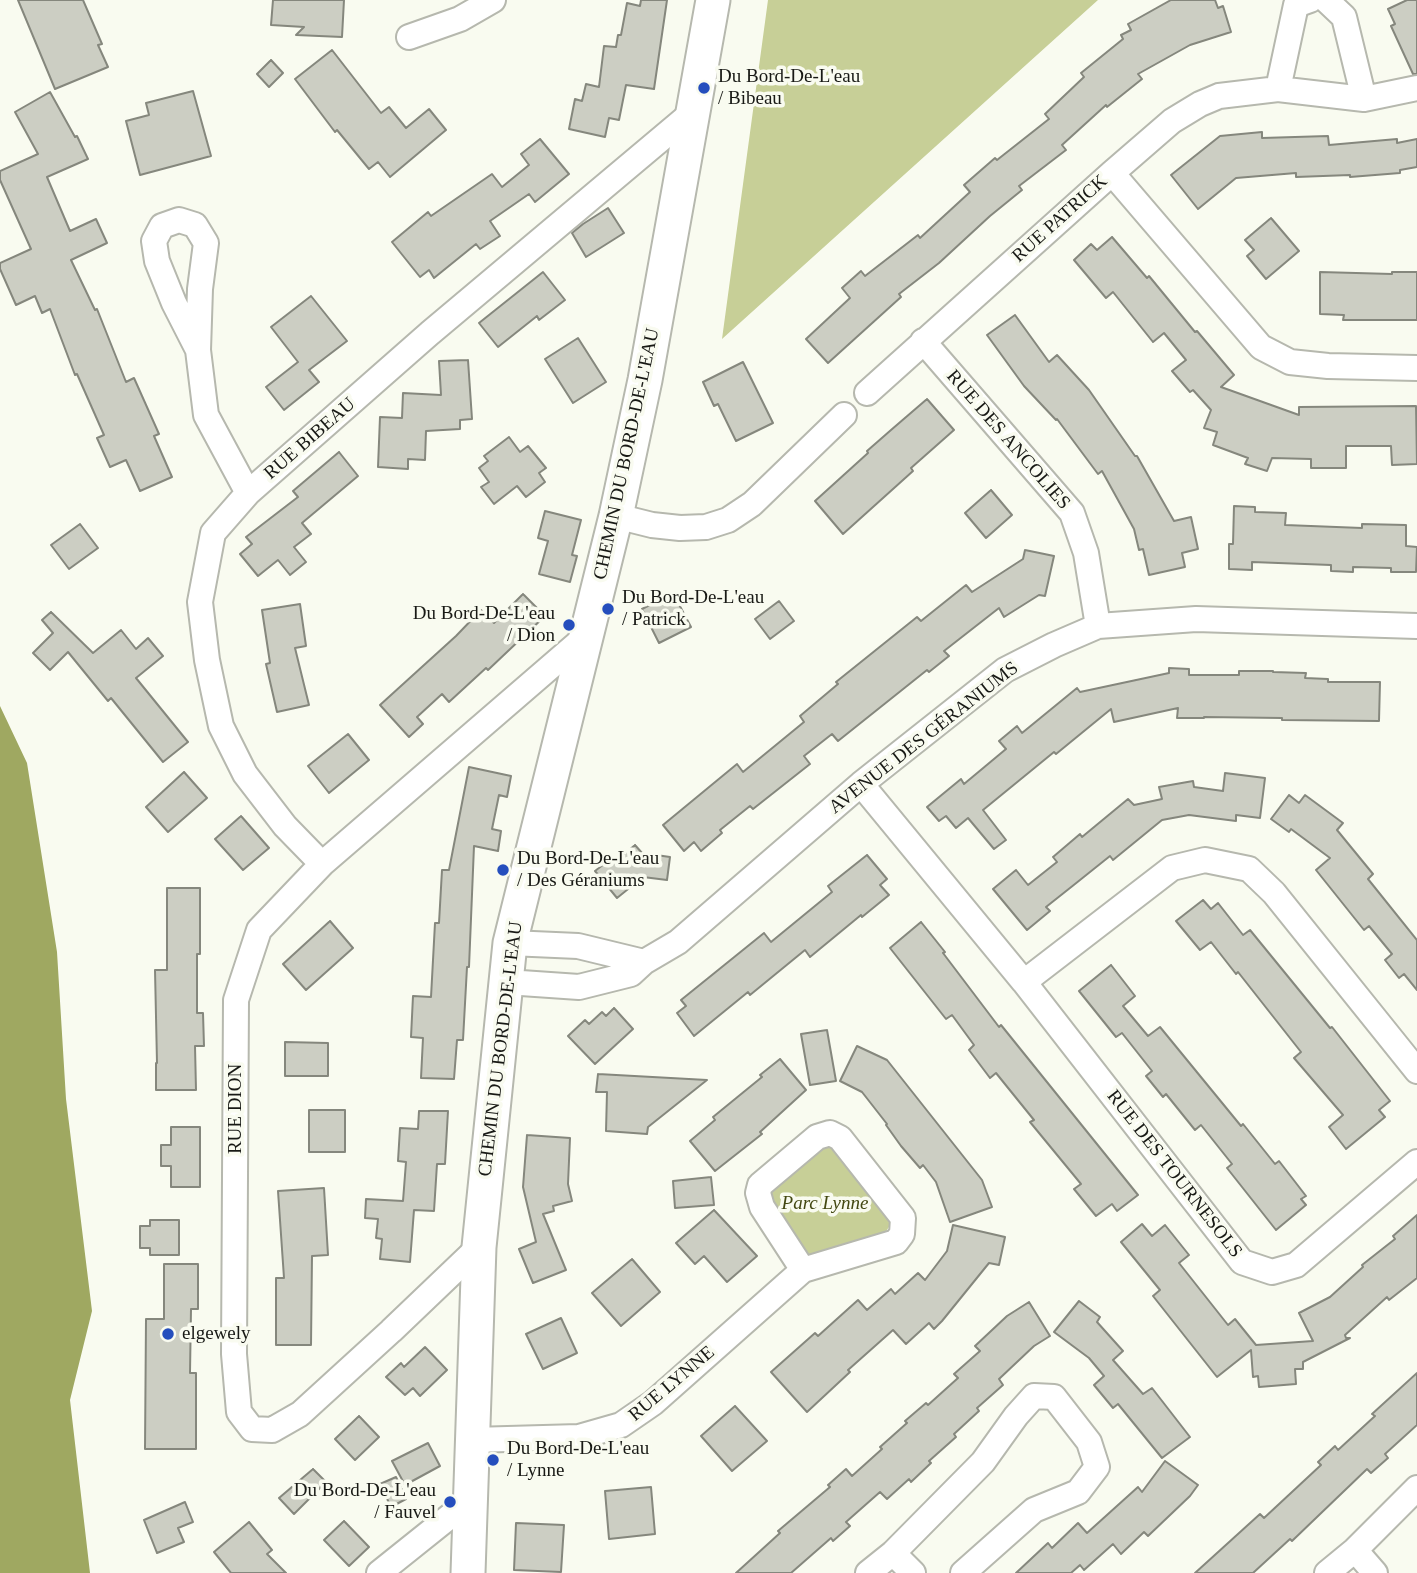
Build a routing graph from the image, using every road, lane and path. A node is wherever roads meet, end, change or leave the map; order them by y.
1 (494, 0) edge
2 (713, 0) edge
3 (1310, 0) edge
4 (1326, 0) edge
5 (409, 37) dead end
6 (1417, 88) edge
7 (1278, 89) junction
8 (1364, 99) junction
9 (693, 112) junction
10 (1112, 173) junction
11 (923, 341) junction
12 (198, 350) dead end
13 (1417, 368) edge
14 (867, 393) dead end
15 (844, 415) dead end
16 (248, 493) junction
17 (616, 516) junction
18 (1098, 626) junction
19 (1417, 626) edge
20 (585, 637) junction
21 (860, 784) junction
22 (322, 863) junction
23 (510, 943) junction
24 (644, 962) junction
25 (507, 980) junction
26 (1024, 982) junction
27 (1417, 1071) edge
28 (1417, 1162) edge
29 (479, 1247) junction
30 (803, 1270) junction
31 (472, 1440) junction
32 (469, 1501) junction
33 (1412, 1501) edge
34 (1355, 1550) junction
35 (893, 1553) junction
36 (379, 1573) edge
37 (468, 1573) edge
38 (868, 1573) edge
39 (913, 1573) edge
40 (963, 1573) edge
41 (1327, 1573) edge
42 (1375, 1573) edge

1 - 5 street
2 - 9 street, CHEMIN DU BORD-DE-L'EAU
3 - 7 street
4 - 8 street
6 - 8 street, RUE PATRICK
7 - 8 street, RUE PATRICK
7 - 10 street, RUE PATRICK
9 - 16 street, RUE BIBEAU
9 - 17 street, CHEMIN DU BORD-DE-L'EAU
10 - 11 street, RUE PATRICK
10 - 13 street
11 - 14 street, RUE PATRICK
11 - 18 street, RUE DES ANCOLIES
12 - 16 street
15 - 17 street
16 - 22 street, RUE BIBEAU
17 - 20 street, CHEMIN DU BORD-DE-L'EAU
18 - 19 street, AVENUE DES GÉRANIUMS
18 - 21 street, AVENUE DES GÉRANIUMS
20 - 22 street, RUE DION
20 - 23 street, CHEMIN DU BORD-DE-L'EAU
21 - 24 street, AVENUE DES GÉRANIUMS
21 - 26 street, RUE DES TOURNESOLS
22 - 29 street, RUE DION
23 - 24 street
23 - 25 street, CHEMIN DU BORD-DE-L'EAU
24 - 25 street, AVENUE DES GÉRANIUMS
25 - 29 street, CHEMIN DU BORD-DE-L'EAU
26 - 27 street
26 - 28 street, RUE DES TOURNESOLS
29 - 31 street, CHEMIN DU BORD-DE-L'EAU
30 - 30 street, RUE LYNNE
30 - 31 street, RUE LYNNE
31 - 32 street, CHEMIN DU BORD-DE-L'EAU
32 - 36 street
32 - 37 street, CHEMIN DU BORD-DE-L'EAU
33 - 34 street
34 - 41 street
34 - 42 street
35 - 38 street
35 - 39 street
35 - 40 street

